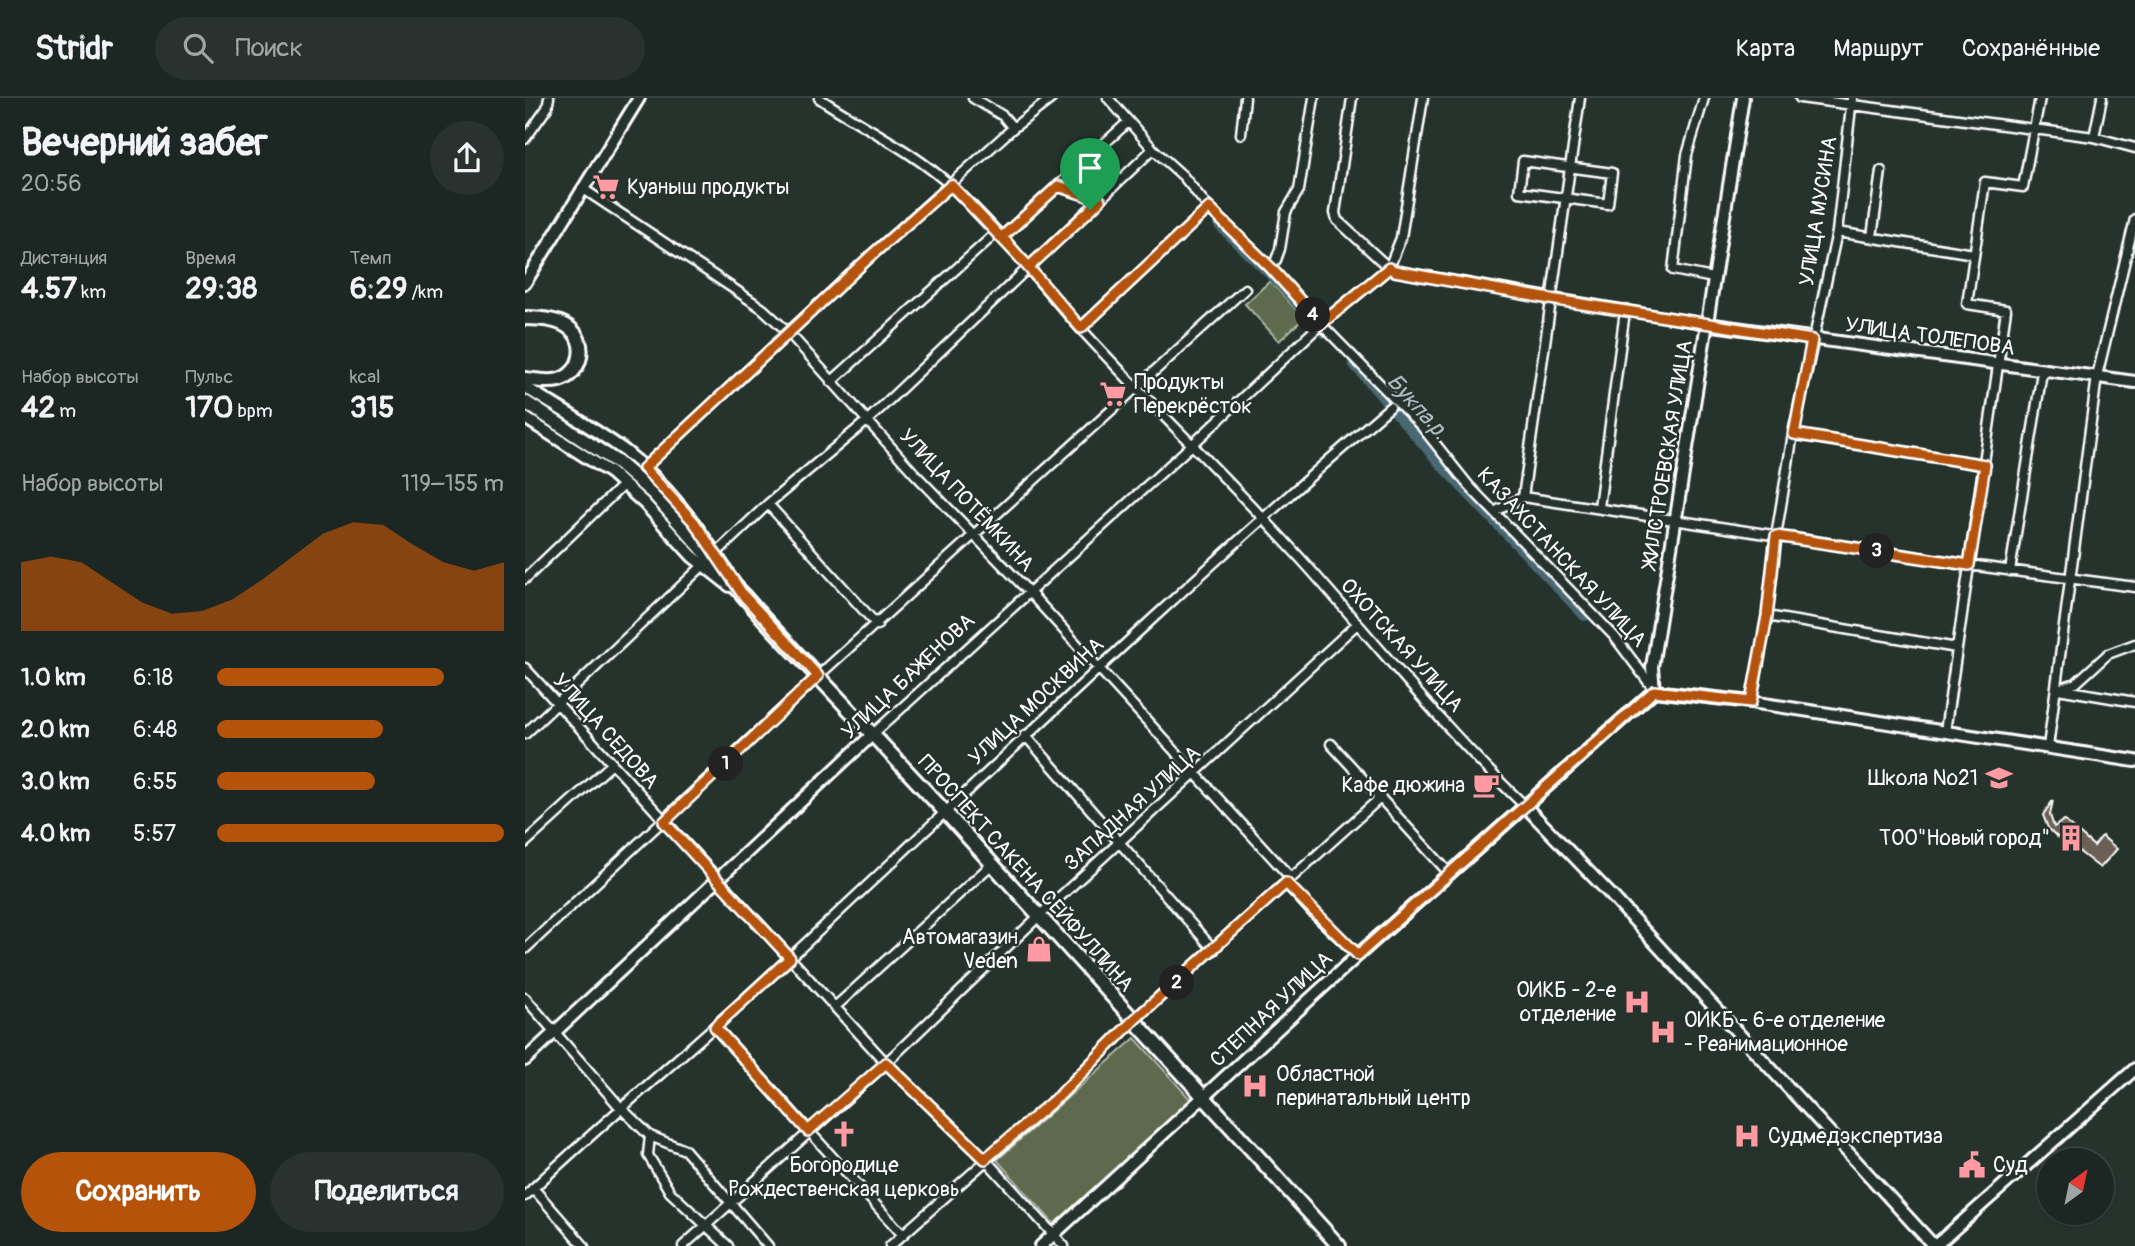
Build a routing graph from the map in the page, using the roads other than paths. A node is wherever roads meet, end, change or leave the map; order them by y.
1 (549, 98) edge
2 (639, 98) edge
3 (819, 98) edge
4 (973, 98) edge
5 (1052, 98) edge
6 (1108, 98) edge
7 (1245, 98) edge
8 (1314, 98) edge
9 (1352, 98) edge
10 (1423, 98) edge
11 (1580, 98) edge
12 (1704, 98) edge
13 (1742, 98) edge
14 (1800, 98) edge
15 (2040, 98) edge
16 (2102, 98) edge
17 (832, 102) edge
18 (1852, 102) edge
19 (1128, 122) junction
20 (1013, 128) junction
21 (2035, 130) junction
22 (1241, 134) dead end
23 (2094, 137) junction
24 (525, 139) edge
25 (2135, 148) edge
26 (1153, 149) junction
27 (1569, 167) junction
28 (1881, 171) dead end
29 (951, 185) junction
30 (1058, 186) junction
31 (582, 188) junction
32 (1565, 198) junction
33 (1100, 200) junction
34 (1209, 208) junction
35 (2135, 219) edge
36 (1836, 233) junction
37 (999, 235) junction
38 (1872, 237) junction
39 (1973, 254) junction
40 (1029, 267) junction
41 (1270, 267) junction
42 (1389, 268) junction
43 (1713, 278) junction
44 (525, 283) edge
45 (1245, 289) dead end
46 (1550, 299) junction
47 (1625, 311) junction
48 (525, 318) edge
49 (1321, 324) junction
50 (1706, 324) junction
51 (1081, 328) junction
52 (789, 333) junction
53 (1812, 340) junction
54 (1999, 365) junction
55 (2042, 372) junction
56 (2097, 376) junction
57 (525, 379) edge
58 (831, 382) junction
59 (2135, 382) edge
60 (525, 387) edge
61 (1136, 387) junction
62 (525, 402) edge
63 (1390, 407) dead end
64 (525, 418) edge
65 (868, 420) junction
66 (1794, 434) junction
67 (1193, 444) junction
68 (1985, 465) junction
69 (644, 468) junction
70 (624, 484) junction
71 (1523, 497) junction
72 (768, 505) junction
73 (1599, 507) junction
74 (1496, 511) junction
75 (1262, 517) junction
76 (1677, 520) junction
77 (975, 536) junction
78 (1776, 536) junction
79 (710, 560) junction
80 (1969, 565) junction
81 (2010, 571) junction
82 (2071, 578) junction
83 (525, 579) edge
84 (2135, 587) edge
85 (1029, 592) junction
86 (1767, 616) junction
87 (1357, 624) junction
88 (877, 625) junction
89 (2135, 645) edge
90 (1957, 648) junction
91 (1097, 667) junction
92 (525, 668) edge
93 (818, 676) junction
94 (2058, 689) junction
95 (1654, 691) junction
96 (1751, 702) junction
97 (2135, 702) edge
98 (558, 705) junction
99 (1945, 732) junction
100 (525, 734) edge
101 (873, 734) junction
102 (1025, 735) junction
103 (1331, 744) dead end
104 (2048, 747) junction
105 (2135, 761) edge
106 (612, 764) junction
107 (1195, 775) junction
108 (1379, 799) junction
109 (1524, 805) junction
110 (945, 812) junction
111 (664, 822) junction
112 (525, 844) edge
113 (1120, 844) junction
114 (992, 864) junction
115 (1449, 873) junction
116 (718, 880) junction
117 (1288, 880) junction
118 (1039, 916) junction
119 (525, 949) edge
120 (1214, 950) junction
121 (1358, 955) junction
122 (790, 958) junction
123 (525, 998) edge
124 (835, 1007) junction
125 (1134, 1020) junction
126 (715, 1027) junction
127 (556, 1032) junction
128 (525, 1060) edge
129 (886, 1063) junction
130 (2135, 1069) edge
131 (1204, 1097) junction
132 (620, 1107) junction
133 (808, 1131) junction
134 (650, 1136) junction
135 (985, 1159) junction
136 (533, 1188) junction
137 (525, 1196) edge
138 (732, 1201) junction
139 (706, 1225) junction
140 (1053, 1234) junction
141 (902, 1235) junction
142 (584, 1246) edge
143 (683, 1246) edge
144 (729, 1246) edge
145 (768, 1246) edge
146 (890, 1246) edge
147 (1041, 1246) edge
148 (1064, 1246) edge
149 (1339, 1246) edge
150 (1934, 1246) edge

1 - 24 street
2 - 31 street
3 - 17 street, ОХОТСКАЯ УЛИЦА
4 - 20 street
5 - 20 street
6 - 19 street, КАЗАХСТАНСКАЯ УЛИЦА
7 - 22 street
8 - 41 street
9 - 42 street
10 - 42 street
11 - 27 street
12 - 43 street
13 - 43 street, ЖИЛСТРОЕВСКАЯ УЛИЦА
14 - 18 street
15 - 21 street
16 - 23 street
17 - 29 street, ОХОТСКАЯ УЛИЦА
18 - 21 street
18 - 36 street, УЛИЦА МУСИНА
19 - 26 street, КАЗАХСТАНСКАЯ УЛИЦА
19 - 30 street
20 - 29 street
21 - 23 street
21 - 39 street
23 - 25 street
26 - 33 street
26 - 34 street, КАЗАХСТАНСКАЯ УЛИЦА
27 - 32 street
27 - 32 street
27 - 32 street
28 - 38 street
29 - 37 street, ОХОТСКАЯ УЛИЦА
29 - 52 street
30 - 33 street
30 - 37 street
31 - 44 street
31 - 52 street, УЛИЦА ПОТЁМКИНА
32 - 46 street
33 - 40 street
34 - 41 street, КАЗАХСТАНСКАЯ УЛИЦА
34 - 51 street
35 - 56 street
36 - 38 street
36 - 53 street, УЛИЦА МУСИНА
37 - 40 street, ОХОТСКАЯ УЛИЦА
37 - 58 street
38 - 39 street
39 - 54 street
40 - 51 street, ОХОТСКАЯ УЛИЦА
40 - 65 street
41 - 49 street, КАЗАХСТАНСКАЯ УЛИЦА
42 - 46 street, УЛИЦА ТОЛЕПОВА
42 - 49 street, УЛИЦА БАЖЕНОВА
43 - 50 street, ЖИЛСТРОЕВСКАЯ УЛИЦА
45 - 61 street
46 - 47 street, УЛИЦА ТОЛЕПОВА
46 - 71 street
47 - 50 street, УЛИЦА ТОЛЕПОВА
47 - 73 street
48 - 57 main road
49 - 67 street, УЛИЦА БАЖЕНОВА
49 - 74 street, КАЗАХСТАНСКАЯ УЛИЦА
50 - 53 street, УЛИЦА ТОЛЕПОВА
50 - 76 street, ЖИЛСТРОЕВСКАЯ УЛИЦА
51 - 61 street, ОХОТСКАЯ УЛИЦА
52 - 58 street, УЛИЦА ПОТЁМКИНА
52 - 69 street
53 - 54 street, УЛИЦА ТОЛЕПОВА
53 - 66 street, УЛИЦА МУСИНА
54 - 55 street, УЛИЦА ТОЛЕПОВА
54 - 68 street
55 - 56 street, УЛИЦА ТОЛЕПОВА
55 - 81 street
56 - 59 street, УЛИЦА ТОЛЕПОВА
56 - 82 street
58 - 65 street, УЛИЦА ПОТЁМКИНА
60 - 69 street
61 - 67 street, ОХОТСКАЯ УЛИЦА
61 - 77 street
62 - 79 main road, ПРОСПЕКТ САКЕНА СЕЙФУЛЛИНА
63 - 75 street, УЛИЦА МОСКВИНА
64 - 70 street
65 - 72 street
65 - 77 street, УЛИЦА ПОТЁМКИНА
66 - 68 street
66 - 78 street, УЛИЦА МУСИНА
67 - 75 street, ОХОТСКАЯ УЛИЦА
67 - 85 street, УЛИЦА БАЖЕНОВА
68 - 80 street
69 - 79 street
70 - 79 street
70 - 83 street
71 - 73 street
71 - 74 street
72 - 79 street
72 - 88 street
73 - 76 street
74 - 95 street, КАЗАХСТАНСКАЯ УЛИЦА
75 - 87 street, ОХОТСКАЯ УЛИЦА
75 - 91 street, УЛИЦА МОСКВИНА
76 - 78 street
76 - 95 street, ЖИЛСТРОЕВСКАЯ УЛИЦА
77 - 85 street, УЛИЦА ПОТЁМКИНА
77 - 88 street
78 - 80 street
78 - 86 street, УЛИЦА МУСИНА
79 - 93 main road, ПРОСПЕКТ САКЕНА СЕЙФУЛЛИНА
79 - 98 street
80 - 81 street
80 - 90 street
81 - 82 street
82 - 84 street
82 - 94 street
85 - 91 street, УЛИЦА ПОТЁМКИНА
85 - 101 street, УЛИЦА БАЖЕНОВА
86 - 90 street
86 - 96 street, УЛИЦА МУСИНА
87 - 107 street, ЗАПАДНАЯ УЛИЦА
87 - 109 street, ОХОТСКАЯ УЛИЦА
88 - 93 street
89 - 94 street
90 - 99 street
91 - 102 street, УЛИЦА МОСКВИНА
91 - 107 street, УЛИЦА ПОТЁМКИНА
92 - 98 street, УЛИЦА СЕДОВА
93 - 101 main road, ПРОСПЕКТ САКЕНА СЕЙФУЛЛИНА
93 - 111 street
94 - 97 street
94 - 104 street
95 - 96 street
95 - 109 street, СТЕПНАЯ УЛИЦА
96 - 99 street
98 - 100 street
98 - 106 street, УЛИЦА СЕДОВА
99 - 104 street
101 - 110 main road, ПРОСПЕКТ САКЕНА СЕЙФУЛЛИНА
101 - 116 street, УЛИЦА БАЖЕНОВА
102 - 110 street, УЛИЦА МОСКВИНА
102 - 113 street
103 - 108 street
104 - 105 street
106 - 111 street, УЛИЦА СЕДОВА
106 - 112 street
107 - 113 street, ЗАПАДНАЯ УЛИЦА
107 - 117 street, УЛИЦА ПОТЁМКИНА
108 - 115 street
108 - 117 street
109 - 115 street, СТЕПНАЯ УЛИЦА
109 - 150 street, ОХОТСКАЯ УЛИЦА
110 - 114 main road, ПРОСПЕКТ САКЕНА СЕЙФУЛЛИНА
110 - 122 street, УЛИЦА МОСКВИНА
111 - 116 street, УЛИЦА СЕДОВА
111 - 119 street
113 - 118 street, ЗАПАДНАЯ УЛИЦА
113 - 120 street
114 - 118 main road, ПРОСПЕКТ САКЕНА СЕЙФУЛЛИНА
114 - 124 street
115 - 121 street, СТЕПНАЯ УЛИЦА
116 - 122 street, УЛИЦА СЕДОВА
116 - 127 street, УЛИЦА БАЖЕНОВА
117 - 120 street
117 - 121 street, УЛИЦА ПОТЁМКИНА
118 - 125 main road, ПРОСПЕКТ САКЕНА СЕЙФУЛЛИНА
118 - 129 street, ЗАПАДНАЯ УЛИЦА
120 - 125 street
121 - 131 street, СТЕПНАЯ УЛИЦА
122 - 124 street, УЛИЦА СЕДОВА
122 - 126 street, УЛИЦА МОСКВИНА
123 - 127 street
124 - 129 street, УЛИЦА СЕДОВА
125 - 131 main road, ПРОСПЕКТ САКЕНА СЕЙФУЛЛИНА
125 - 135 street
126 - 132 street, УЛИЦА МОСКВИНА
126 - 133 street
127 - 128 street, УЛИЦА БАЖЕНОВА
127 - 132 street
129 - 133 street, ЗАПАДНАЯ УЛИЦА
129 - 135 street, УЛИЦА СЕДОВА
130 - 150 street
131 - 140 street, СТЕПНАЯ УЛИЦА
131 - 149 main road, ПРОСПЕКТ САКЕНА СЕЙФУЛЛИНА
132 - 134 street
132 - 136 street, УЛИЦА МОСКВИНА
133 - 138 street, ЗАПАДНАЯ УЛИЦА
133 - 141 street
134 - 138 street
134 - 139 street
135 - 140 street, УЛИЦА СЕДОВА
135 - 141 street
136 - 137 street, УЛИЦА МОСКВИНА
136 - 142 street
138 - 139 street, ЗАПАДНАЯ УЛИЦА
138 - 145 street
139 - 143 street, ЗАПАДНАЯ УЛИЦА
139 - 144 street
140 - 147 street, СТЕПНАЯ УЛИЦА
140 - 148 street, УЛИЦА СЕДОВА
141 - 146 street

